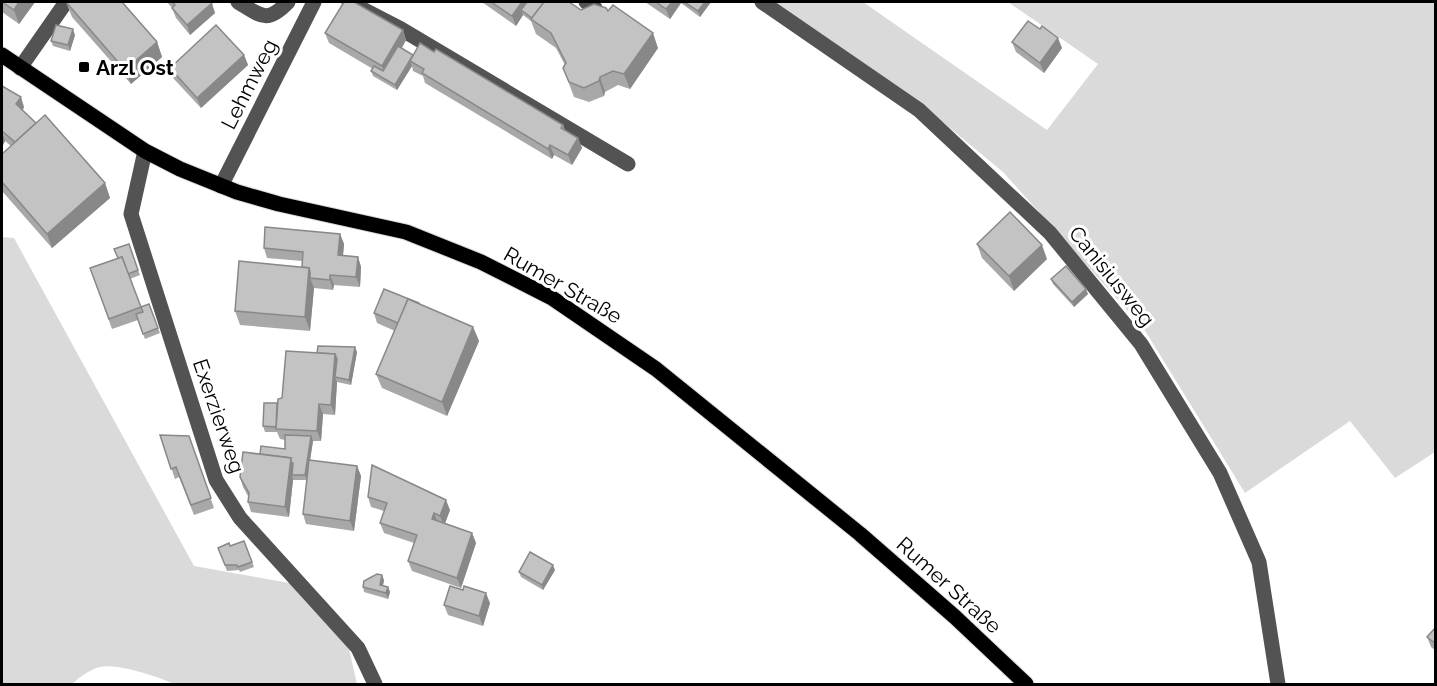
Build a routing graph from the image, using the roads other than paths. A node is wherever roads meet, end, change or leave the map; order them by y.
1 (66, 2) edge
2 (238, 2) edge
3 (288, 2) edge
4 (314, 2) edge
5 (349, 2) edge
6 (762, 2) edge
7 (2, 55) edge
8 (20, 68) junction
9 (145, 151) junction
10 (628, 164) dead end
11 (221, 186) junction
12 (375, 684) edge
13 (1026, 684) edge
14 (1278, 684) edge

1 - 8 street
2 - 3 street
4 - 11 street, Lehmweg
5 - 10 street
6 - 14 street, Canisiusweg
7 - 8 main road, Rumer Straße
8 - 9 main road, Rumer Straße
9 - 11 main road, Rumer Straße
9 - 12 street, Exerzierweg
11 - 13 main road, Rumer Straße

